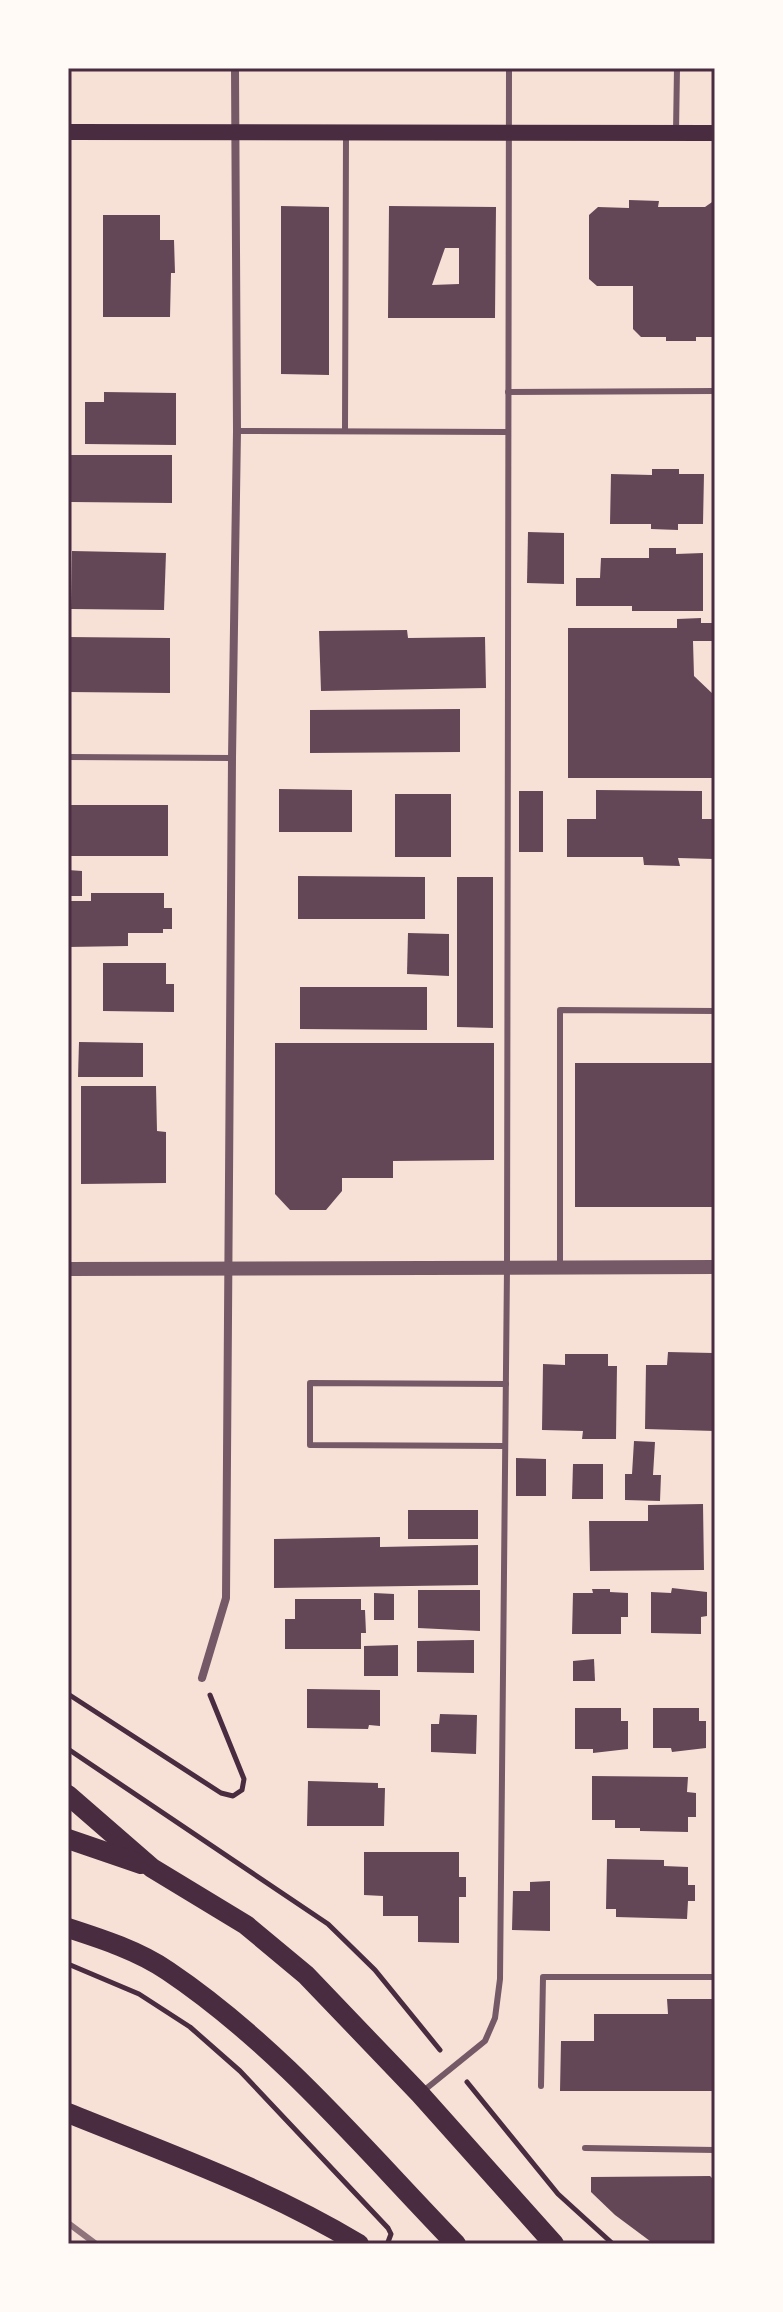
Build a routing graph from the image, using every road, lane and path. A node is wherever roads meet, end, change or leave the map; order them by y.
1 (235, 68) edge
2 (509, 68) edge
3 (677, 68) edge
4 (68, 132) edge
5 (509, 132) junction
6 (346, 133) junction
7 (676, 133) junction
8 (715, 133) edge
9 (234, 134) junction
10 (715, 391) edge
11 (508, 392) junction
12 (237, 431) junction
13 (345, 431) junction
14 (508, 432) junction
15 (68, 757) edge
16 (232, 758) junction
17 (715, 1011) edge
18 (560, 1267) junction
19 (715, 1267) edge
20 (507, 1268) junction
21 (68, 1269) edge
22 (230, 1270) junction
23 (506, 1384) junction
24 (505, 1446) junction
25 (202, 1678) joint
26 (68, 1694) edge
27 (68, 1795) edge
28 (68, 1839) edge
29 (152, 1868) junction
30 (68, 1928) edge
31 (68, 1964) edge
32 (715, 1977) edge
33 (541, 2086) dead end
34 (420, 2094) junction
35 (68, 2113) edge
36 (585, 2148) dead end
37 (715, 2150) edge
38 (389, 2241) dead end
39 (359, 2244) edge
40 (456, 2244) edge
41 (554, 2244) edge

1 - 9 street
2 - 5 lane
3 - 7 lane
4 - 9 main road
5 - 6 main road
5 - 7 main road
5 - 11 lane
6 - 9 main road
6 - 13 lane
7 - 8 main road
9 - 12 street
10 - 11 lane
11 - 14 lane
12 - 13 lane
12 - 16 street
13 - 14 lane
14 - 20 lane
15 - 16 lane
16 - 22 street
17 - 18 lane
18 - 19 street
18 - 20 street
20 - 22 street
20 - 23 lane
21 - 22 street
22 - 25 street
23 - 24 lane
23 - 24 lane
24 - 34 lane
25 - 26 path
27 - 29 main road
28 - 29 main road
29 - 34 main road
30 - 40 main road
31 - 38 path
32 - 33 lane
34 - 41 main road
35 - 39 main road
36 - 37 lane

